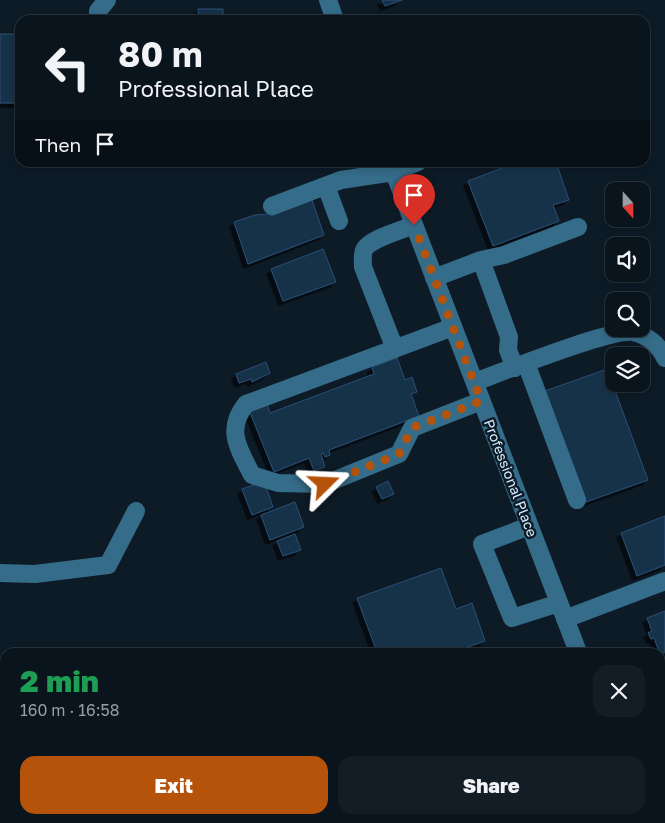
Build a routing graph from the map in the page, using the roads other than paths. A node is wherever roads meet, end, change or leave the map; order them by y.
1 (107, 0) edge
2 (328, 0) edge
3 (98, 15) edge
4 (333, 15) edge
5 (385, 167) edge
6 (388, 167) edge
7 (326, 186) junction
8 (272, 206) dead end
9 (339, 221) dead end
10 (414, 225) junction
11 (578, 227) dead end
12 (481, 260) junction
13 (434, 278) junction
14 (453, 327) junction
15 (394, 349) junction
16 (665, 358) edge
17 (520, 366) junction
18 (475, 382) junction
19 (481, 401) junction
20 (577, 500) dead end
21 (136, 512) dead end
22 (529, 526) junction
23 (0, 573) edge
24 (665, 581) edge
25 (562, 611) junction
26 (576, 648) edge

1 - 3 street
2 - 4 street
5 - 7 street
6 - 10 street, Professional Place
7 - 8 street
7 - 9 street
10 - 13 street, Professional Place
10 - 15 street
11 - 12 street
12 - 13 street
12 - 17 street
13 - 14 street, Professional Place
14 - 15 street
14 - 18 street, Professional Place
15 - 19 street
16 - 17 street
17 - 18 street
17 - 20 street
18 - 19 street, Professional Place
19 - 22 street, Professional Place
21 - 23 street
22 - 25 street, Professional Place
22 - 25 street
24 - 25 street
25 - 26 street, Professional Place

